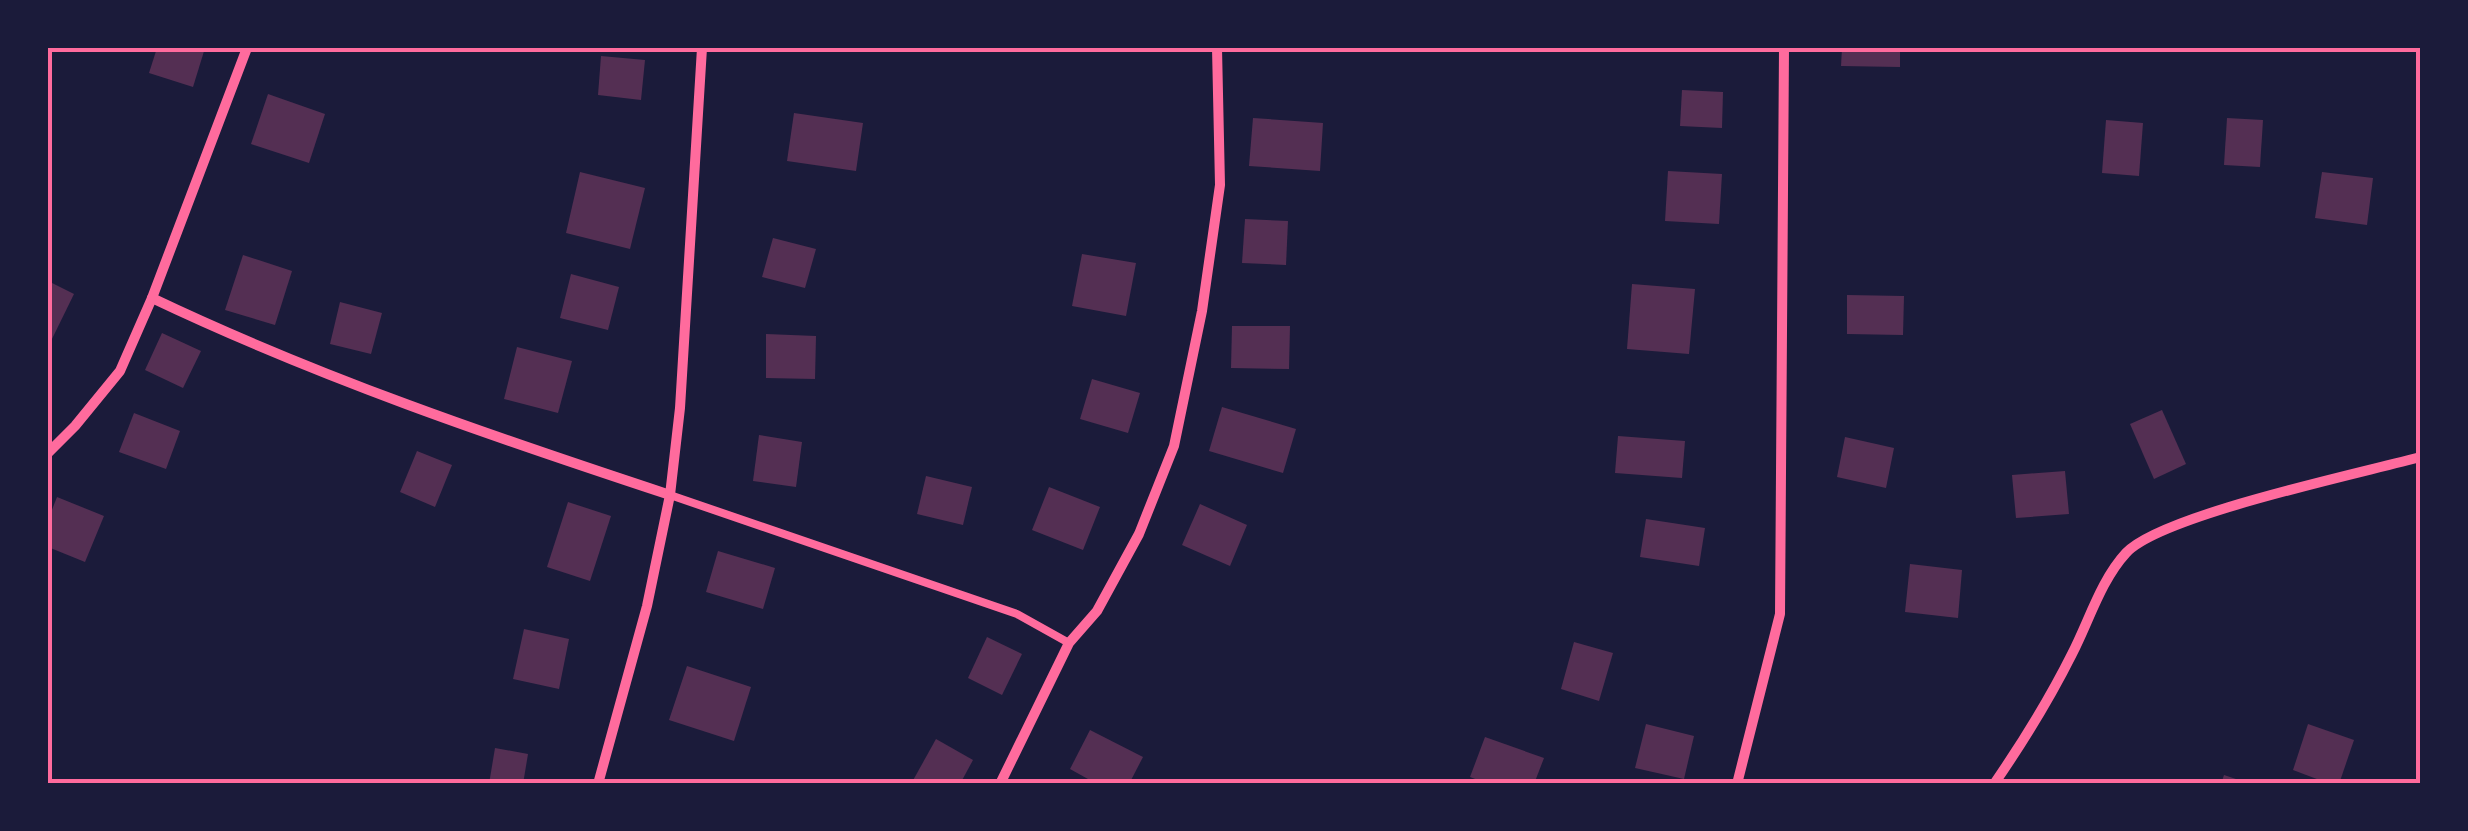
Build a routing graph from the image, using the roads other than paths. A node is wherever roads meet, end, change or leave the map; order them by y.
1 (247, 48) edge
2 (702, 48) edge
3 (1217, 48) edge
4 (1784, 48) edge
5 (152, 298) junction
6 (48, 453) edge
7 (2420, 457) edge
8 (670, 495) junction
9 (1069, 642) junction
10 (598, 784) edge
11 (1000, 784) edge
12 (1736, 784) edge
13 (1994, 784) edge

1 - 5 street
2 - 8 street
3 - 9 street
4 - 12 street
5 - 6 street
5 - 8 street
7 - 13 street
8 - 9 lane
8 - 10 street
9 - 11 street

